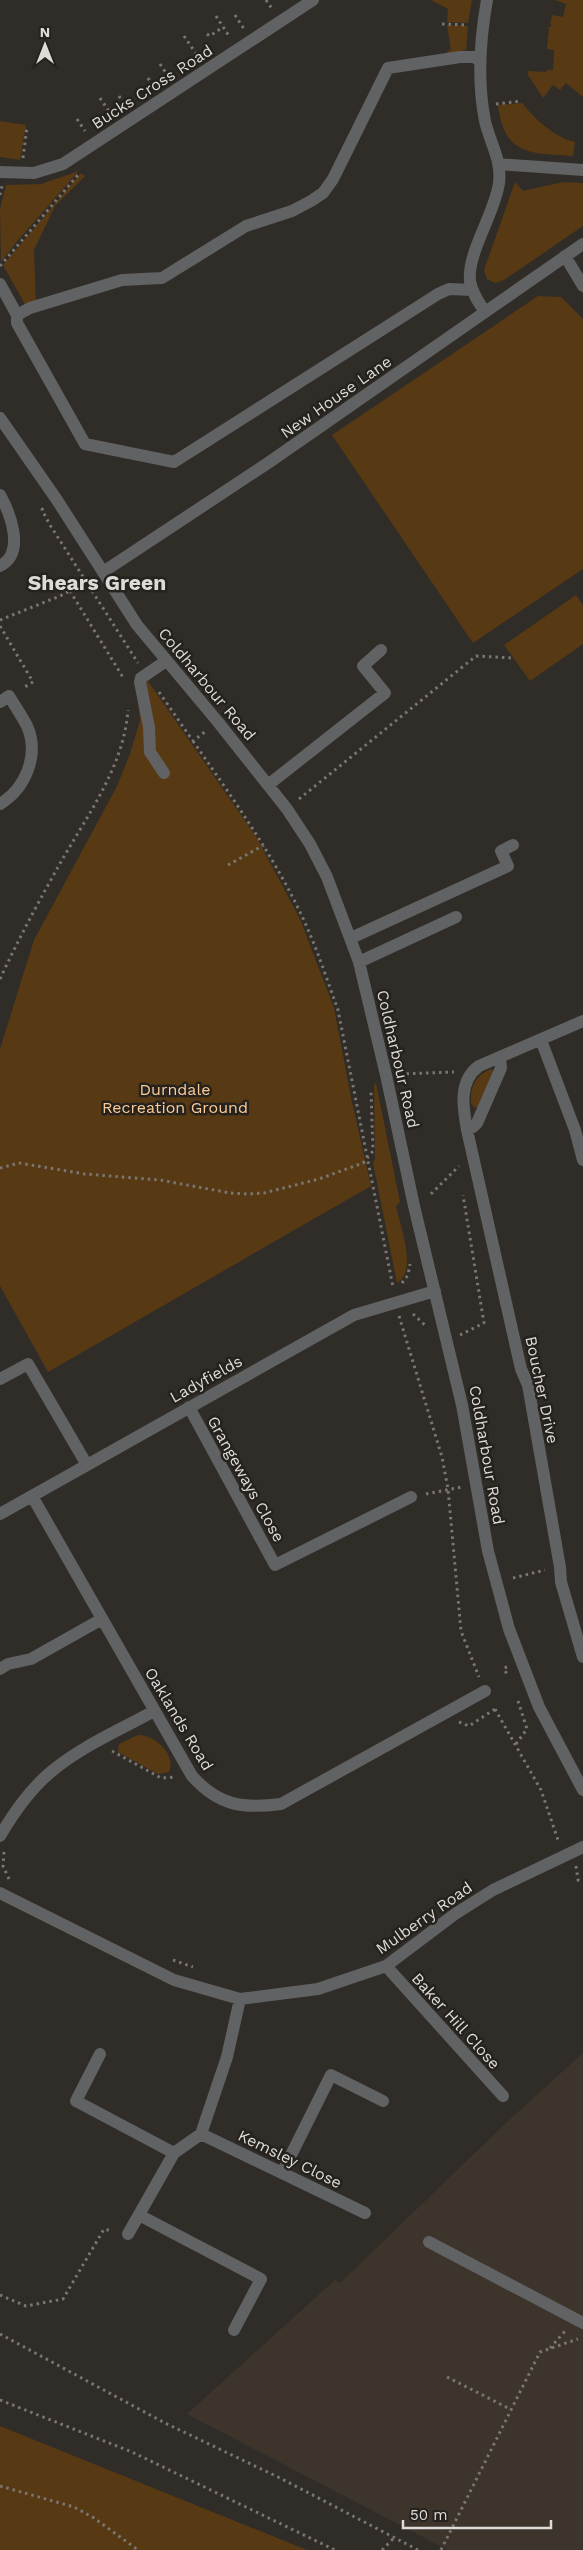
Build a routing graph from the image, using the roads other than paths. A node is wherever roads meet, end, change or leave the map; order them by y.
1 (313, 0) edge
2 (487, 0) edge
3 (480, 61) junction
4 (499, 164) junction
5 (583, 170) edge
6 (0, 172) edge
7 (583, 244) edge
8 (565, 256) junction
9 (0, 284) edge
10 (583, 286) edge
11 (472, 290) junction
12 (485, 312) junction
13 (17, 315) junction
14 (0, 418) edge
15 (0, 495) edge
16 (0, 566) edge
17 (103, 572) junction
18 (381, 650) dead end
19 (166, 661) junction
20 (5, 699) edge
21 (164, 773) dead end
22 (268, 785) junction
23 (0, 804) edge
24 (513, 845) dead end
25 (456, 917) dead end
26 (351, 938) junction
27 (359, 962) junction
28 (583, 1021) edge
29 (541, 1040) junction
30 (500, 1057) junction
31 (467, 1130) junction
32 (583, 1160) edge
33 (435, 1291) junction
34 (0, 1379) edge
35 (188, 1407) junction
36 (87, 1465) junction
37 (32, 1496) junction
38 (410, 1497) road end
39 (0, 1514) edge
40 (102, 1619) junction
41 (583, 1657) edge
42 (0, 1669) edge
43 (485, 1691) dead end
44 (154, 1711) junction
45 (583, 1790) edge
46 (3, 1842) edge
47 (583, 1847) edge
48 (0, 1893) edge
49 (386, 1966) junction
50 (240, 1999) junction
51 (100, 2054) dead end
52 (503, 2096) dead end
53 (383, 2101) dead end
54 (201, 2134) junction
55 (174, 2153) junction
56 (282, 2173) junction
57 (366, 2213) dead end
58 (138, 2215) junction
59 (128, 2234) road end
60 (429, 2242) dead end
61 (583, 2323) edge
62 (234, 2330) dead end

1 - 6 street, Bucks Cross Road
2 - 3 street
3 - 4 street
3 - 13 street
4 - 5 street
4 - 11 street
7 - 8 street, New House Lane
8 - 10 street
8 - 12 street, New House Lane
9 - 13 street
11 - 12 street
11 - 13 street, New House Lane
12 - 17 street, New House Lane
14 - 17 street, Coldharbour Road
15 - 16 street
17 - 19 street, Coldharbour Road
18 - 22 street
19 - 21 street
19 - 22 street, Coldharbour Road
20 - 23 street
22 - 26 street, Coldharbour Road
24 - 26 street
25 - 27 street
26 - 27 street, Coldharbour Road
27 - 33 street, Coldharbour Road
28 - 29 street, Boucher Drive
29 - 30 street, Boucher Drive
29 - 32 street
30 - 31 street
30 - 31 street, Boucher Drive
31 - 41 street, Boucher Drive
33 - 35 street, Ladyfields
33 - 45 street, Coldharbour Road
34 - 36 street
35 - 36 street, Ladyfields
35 - 38 street, Grangeways Close
36 - 37 street, Ladyfields
37 - 39 street, Ladyfields
37 - 40 street, Oaklands Road
40 - 42 street
40 - 44 street, Oaklands Road
43 - 44 street, Oaklands Road
44 - 46 street
47 - 49 street, Mulberry Road
48 - 50 street, Mulberry Road
49 - 50 street, Mulberry Road
49 - 52 street, Baker Hill Close
50 - 54 street
51 - 55 street
53 - 56 street
54 - 55 street
54 - 56 street, Kemsley Close
55 - 58 street
56 - 57 street, Kemsley Close
58 - 59 street
58 - 62 street
60 - 61 street

